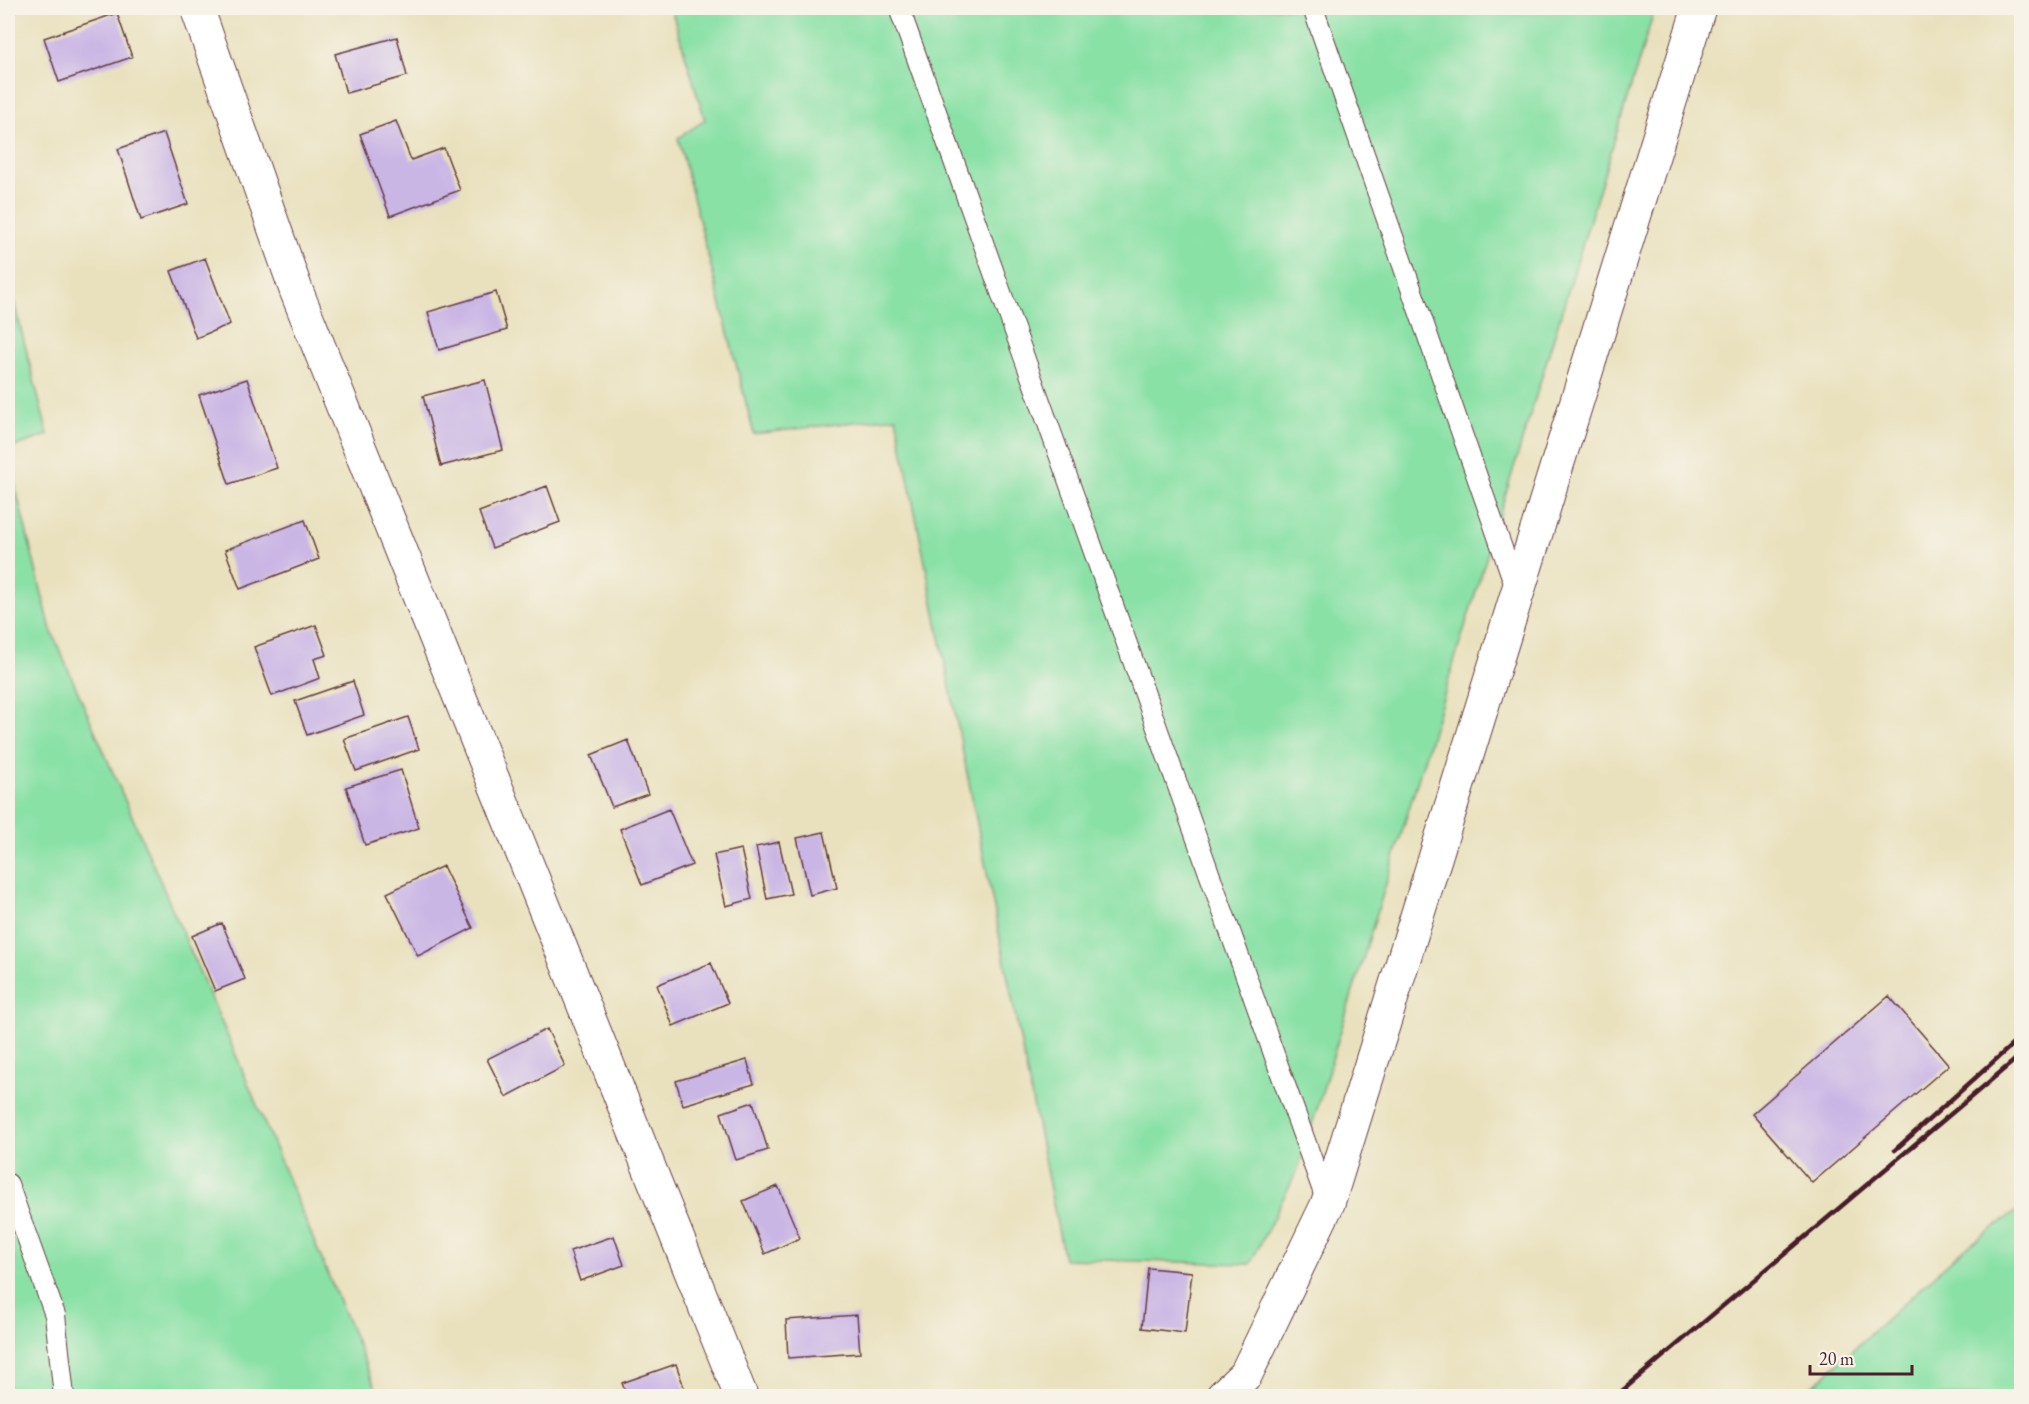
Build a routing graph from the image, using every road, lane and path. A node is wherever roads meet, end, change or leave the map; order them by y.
1 (197, 8) edge
2 (899, 8) edge
3 (1313, 8) edge
4 (1699, 8) edge
5 (1518, 592) junction
6 (8, 1184) edge
7 (1328, 1203) junction
8 (64, 1396) edge
9 (741, 1396) edge
10 (1223, 1396) edge

1 - 9 street
2 - 7 lane
3 - 5 lane
4 - 5 street
5 - 7 street
6 - 8 lane
7 - 10 street

